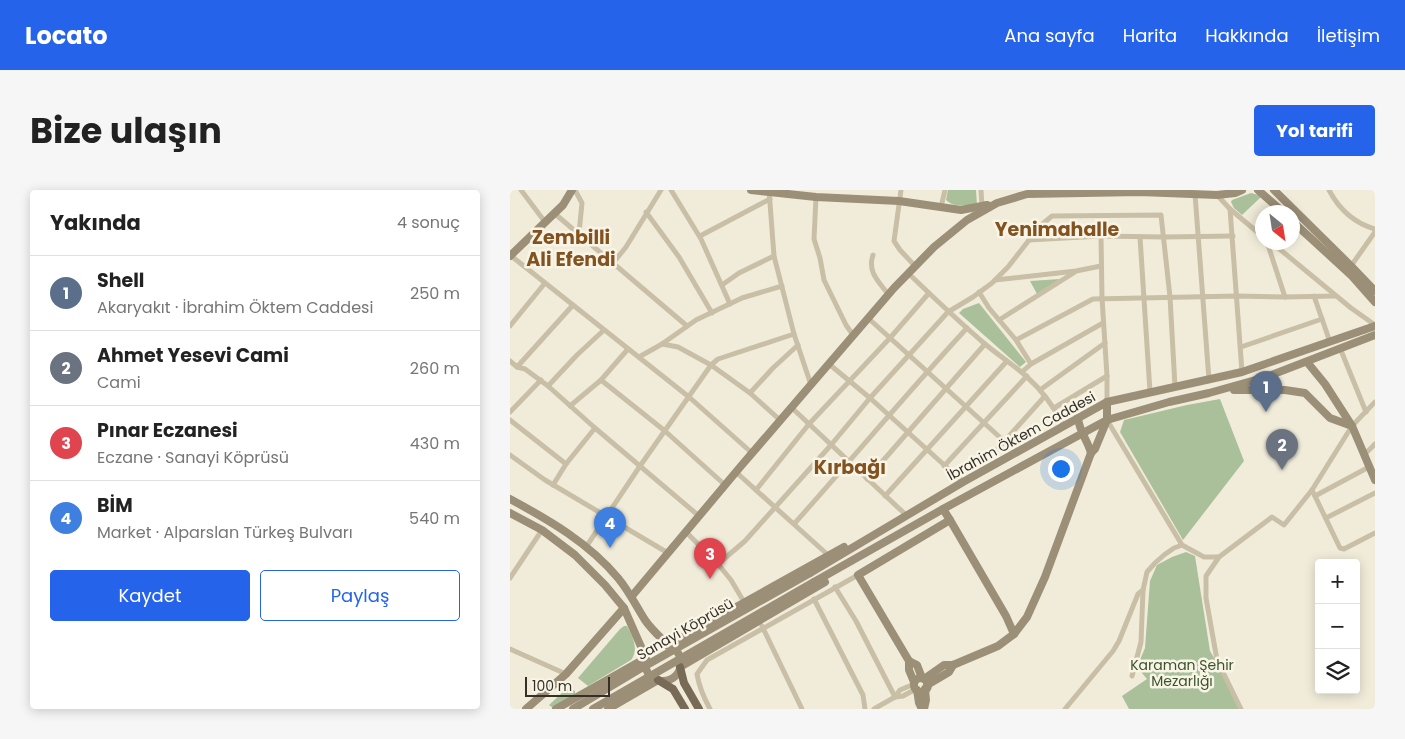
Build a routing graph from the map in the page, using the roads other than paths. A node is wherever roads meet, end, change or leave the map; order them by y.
1 (521, 190) edge
2 (574, 190) edge
3 (661, 190) edge
4 (671, 190) edge
5 (751, 190) edge
6 (901, 190) edge
7 (945, 190) edge
8 (981, 190) edge
9 (1242, 190) edge
10 (1258, 190) edge
11 (1274, 190) edge
12 (1329, 190) edge
13 (1086, 192) edge
14 (770, 193) edge
15 (1207, 193) edge
16 (849, 194) edge
17 (812, 195) edge
18 (900, 201) junction
19 (997, 203) junction
20 (1275, 205) edge
21 (941, 207) junction
22 (982, 207) junction
23 (1230, 209) junction
24 (646, 212) junction
25 (554, 213) junction
26 (545, 222) junction
27 (1300, 228) edge
28 (1255, 230) edge
29 (1375, 231) edge
30 (579, 233) junction
31 (700, 236) junction
32 (1101, 236) junction
33 (1198, 236) junction
34 (1233, 236) junction
35 (1140, 237) junction
36 (1164, 238) junction
37 (1029, 240) junction
38 (1271, 250) edge
39 (1279, 250) edge
40 (510, 255) edge
41 (873, 255) dead end
42 (774, 256) junction
43 (613, 262) junction
44 (915, 266) junction
45 (1101, 266) junction
46 (1352, 266) junction
47 (1076, 271) junction
48 (908, 273) junction
49 (994, 280) junction
50 (545, 283) junction
51 (722, 285) junction
52 (782, 286) junction
53 (1375, 291) edge
54 (979, 292) junction
55 (929, 293) junction
56 (888, 294) junction
57 (1202, 296) junction
58 (1237, 296) junction
59 (1314, 296) junction
60 (1335, 296) junction
61 (1144, 297) junction
62 (1170, 297) junction
63 (1285, 297) junction
64 (1102, 298) junction
65 (1375, 302) edge
66 (730, 304) junction
67 (573, 305) junction
68 (948, 312) junction
69 (712, 313) junction
70 (868, 318) junction
71 (1322, 319) junction
72 (999, 320) junction
73 (1103, 323) junction
74 (510, 326) edge
75 (687, 326) junction
76 (1375, 326) edge
77 (967, 328) junction
78 (604, 330) junction
79 (794, 334) junction
80 (853, 335) junction
81 (1375, 335) edge
82 (890, 338) junction
83 (1016, 340) junction
84 (1330, 342) junction
85 (1105, 343) junction
86 (662, 344) junction
87 (985, 344) junction
88 (798, 345) junction
89 (1241, 347) junction
90 (1340, 348) junction
91 (628, 349) junction
92 (909, 354) junction
93 (639, 357) junction
94 (510, 361) edge
95 (1007, 361) junction
96 (1307, 362) junction
97 (829, 364) junction
98 (1031, 364) junction
99 (712, 365) junction
100 (517, 366) junction
101 (927, 372) junction
102 (1242, 372) junction
103 (1024, 374) junction
104 (1107, 376) junction
105 (541, 380) junction
106 (601, 380) junction
107 (1209, 380) junction
108 (850, 381) junction
109 (811, 384) junction
110 (548, 386) junction
111 (1174, 387) junction
112 (946, 389) junction
113 (1040, 390) junction
114 (1150, 392) junction
115 (750, 393) junction
116 (1209, 393) junction
117 (1045, 396) junction
118 (689, 397) junction
119 (870, 398) junction
120 (1107, 402) junction
121 (1375, 402) edge
122 (570, 406) junction
123 (966, 406) junction
124 (791, 407) junction
125 (1054, 408) junction
126 (510, 412) edge
127 (1366, 412) junction
128 (890, 416) junction
129 (1078, 418) junction
130 (510, 420) edge
131 (780, 420) junction
132 (1108, 420) junction
133 (983, 422) junction
134 (809, 424) junction
135 (1064, 426) junction
136 (1352, 426) junction
137 (595, 428) junction
138 (664, 431) junction
139 (907, 433) junction
140 (1083, 433) junction
141 (1004, 441) junction
142 (1375, 444) edge
143 (831, 445) junction
144 (927, 450) junction
145 (1091, 452) junction
146 (752, 453) junction
147 (993, 454) dead end
148 (510, 455) edge
149 (1364, 455) junction
150 (849, 462) junction
151 (566, 464) junction
152 (640, 466) junction
153 (944, 466) junction
154 (1369, 467) junction
155 (736, 472) junction
156 (867, 479) junction
157 (1375, 480) edge
158 (963, 482) junction
159 (553, 485) junction
160 (725, 485) junction
161 (756, 490) junction
162 (1312, 490) junction
163 (1375, 492) edge
164 (885, 496) junction
165 (1315, 496) junction
166 (510, 499) edge
167 (775, 507) junction
168 (944, 509) junction
169 (510, 514) edge
170 (699, 516) junction
171 (906, 516) junction
172 (606, 517) junction
173 (1326, 518) junction
174 (950, 520) junction
175 (794, 524) junction
176 (542, 530) junction
177 (880, 531) junction
178 (686, 532) junction
179 (1375, 533) edge
180 (883, 543) junction
181 (1182, 545) junction
182 (586, 547) junction
183 (668, 553) junction
184 (828, 556) junction
185 (1219, 557) junction
186 (718, 564) junction
187 (810, 573) joint
188 (858, 575) junction
189 (510, 578) edge
190 (814, 582) joint
191 (835, 587) junction
192 (1143, 590) junction
193 (632, 596) junction
194 (814, 600) junction
195 (744, 602) junction
196 (624, 608) junction
197 (646, 621) junction
198 (760, 624) junction
199 (633, 628) junction
200 (1014, 634) junction
201 (668, 645) junction
202 (510, 650) edge
203 (646, 658) junction
204 (680, 667) junction
205 (566, 674) junction
206 (1132, 676) dead end
207 (658, 680) junction
208 (684, 683) junction
209 (920, 685) junction
210 (673, 689) junction
211 (895, 697) junction
212 (526, 709) edge
213 (556, 709) edge
214 (573, 709) edge
215 (593, 709) edge
216 (608, 709) edge
217 (685, 709) edge
218 (699, 709) edge
219 (710, 709) edge
220 (802, 709) edge
221 (865, 709) edge
222 (874, 709) edge
223 (923, 709) edge
224 (1065, 709) edge
225 (1240, 709) edge

1 - 26 street
2 - 25 main road
2 - 30 street
3 - 24 street
4 - 31 street
5 - 14 main road
6 - 18 street
7 - 21 street
8 - 22 street
9 - 15 main road
10 - 20 main road
11 - 46 main road
12 - 29 street
13 - 15 main road
13 - 19 main road
14 - 17 main road
14 - 31 street
14 - 42 street
15 - 23 street
15 - 33 street
16 - 17 main road
16 - 18 main road
17 - 80 street
18 - 21 main road
18 - 44 street
19 - 22 main road
19 - 44 main road
21 - 22 main road
23 - 28 street
23 - 34 street
24 - 43 street
24 - 69 street
25 - 26 main road
25 - 30 street
26 - 40 main road
27 - 65 main road
29 - 46 street
30 - 43 street
31 - 51 street
32 - 35 street
32 - 37 street
32 - 45 street
33 - 34 street
33 - 36 street
33 - 57 street
34 - 58 street
35 - 36 street
35 - 61 street
36 - 37 street
36 - 62 street
37 - 49 street
38 - 63 street
39 - 60 street
40 - 50 street
41 - 56 street
42 - 51 street
42 - 52 street
43 - 75 street
44 - 48 main road
45 - 47 street
45 - 64 street
46 - 53 main road
47 - 49 street
47 - 72 street
48 - 55 street
48 - 56 main road
49 - 54 street
50 - 67 street
50 - 74 street
51 - 66 street
52 - 66 street
52 - 79 street
54 - 68 street
54 - 72 street
55 - 68 street
55 - 82 street
56 - 70 main road
57 - 58 street
57 - 62 street
57 - 107 street
58 - 63 street
58 - 89 street
59 - 60 street
59 - 63 street
59 - 71 street
60 - 76 street
61 - 62 street
61 - 64 street
61 - 114 street
62 - 111 street
64 - 73 street
64 - 83 street
66 - 69 street
67 - 78 street
67 - 100 street
68 - 77 street
68 - 92 street
69 - 75 street
70 - 80 main road
70 - 82 street
71 - 84 street
71 - 89 street
72 - 83 street
73 - 85 street
73 - 98 street
75 - 86 street
76 - 84 main road, İbrahim Öktem Caddesi
77 - 87 street
77 - 101 street
78 - 91 street
78 - 110 street
79 - 88 street
79 - 99 street
80 - 97 main road
81 - 90 main road, İbrahim Öktem Caddesi
82 - 92 street
82 - 108 street
83 - 98 street
84 - 102 main road, İbrahim Öktem Caddesi
85 - 104 street
85 - 113 street
86 - 93 street
86 - 99 street
87 - 95 street
87 - 112 street
88 - 109 street
88 - 115 street
89 - 102 street
90 - 96 main road, İbrahim Öktem Caddesi
90 - 127 street
91 - 93 street
91 - 106 street
92 - 101 street
92 - 119 street
93 - 118 street
94 - 100 street
95 - 103 street
95 - 123 street
96 - 116 main road, İbrahim Öktem Caddesi
96 - 136 main road
97 - 108 street
97 - 109 main road
98 - 103 street
99 - 115 street
99 - 118 street
100 - 105 street
101 - 112 street
101 - 128 street
102 - 107 main road, İbrahim Öktem Caddesi
103 - 113 street
103 - 133 street
104 - 120 street
104 - 125 street
105 - 110 street
105 - 126 street
106 - 122 street
106 - 138 street
107 - 111 main road, İbrahim Öktem Caddesi
108 - 119 street
108 - 134 street
109 - 124 main road
110 - 122 street
111 - 114 main road, İbrahim Öktem Caddesi
112 - 123 street
112 - 139 street
113 - 117 street
114 - 120 main road, İbrahim Öktem Caddesi
115 - 131 street
116 - 132 main road, İbrahim Öktem Caddesi
116 - 136 main road
117 - 125 street
117 - 141 street
118 - 138 street
118 - 146 street
119 - 128 street
119 - 143 street
120 - 129 main road, İbrahim Öktem Caddesi
120 - 132 main road
121 - 127 street
122 - 137 street
123 - 133 street
123 - 144 street
124 - 131 main road
124 - 134 street
125 - 135 street
127 - 136 street
128 - 139 street
128 - 150 street
129 - 135 main road, İbrahim Öktem Caddesi
129 - 140 main road
130 - 151 street
131 - 146 main road
132 - 140 main road, İbrahim Öktem Caddesi
132 - 145 main road
132 - 181 street
133 - 141 street
133 - 153 street
134 - 143 street
134 - 161 street
135 - 158 main road, İbrahim Öktem Caddesi
136 - 149 main road
136 - 162 street
137 - 151 street
137 - 152 street
138 - 152 street
138 - 160 street
139 - 144 street
139 - 156 street
140 - 145 main road
140 - 168 main road, İbrahim Öktem Caddesi
141 - 147 street
142 - 149 street
143 - 150 street
143 - 167 street
144 - 153 street
144 - 164 street
145 - 200 main road
146 - 155 main road
148 - 159 street
149 - 154 main road
150 - 156 street
150 - 175 street
151 - 159 street
152 - 170 street
152 - 172 street
153 - 158 street
154 - 157 main road
154 - 165 street
155 - 160 main road
155 - 161 street
156 - 164 street
158 - 171 main road, İbrahim Öktem Caddesi
159 - 172 street
160 - 170 main road
161 - 167 street
162 - 165 street
162 - 185 street
163 - 173 street
164 - 171 street
165 - 173 street
166 - 182 main road
167 - 175 street
167 - 186 street
168 - 174 main road
168 - 180 main road, İbrahim Öktem Caddesi
169 - 176 main road
170 - 178 main road
171 - 177 main road, İbrahim Öktem Caddesi
172 - 182 street
172 - 183 street
173 - 179 street
174 - 188 main road
174 - 200 main road
175 - 184 street
176 - 189 street
176 - 196 main road
177 - 184 main road
177 - 187 main road, İbrahim Öktem Caddesi
178 - 183 main road
178 - 186 street
180 - 190 main road, İbrahim Öktem Caddesi
180 - 198 main road
181 - 185 street
181 - 192 street
182 - 193 main road
183 - 193 main road
184 - 195 main road
185 - 225 street
186 - 195 street
187 - 214 main road, Sanayi Köprüsü, bridge
188 - 191 street
188 - 209 main road
190 - 215 main road, Sanayi Köprüsü, bridge
191 - 194 street
191 - 211 street
192 - 206 street
192 - 224 street
193 - 197 main road
194 - 198 street
194 - 221 street
195 - 201 main road
196 - 199 main road
196 - 205 main road
197 - 199 main road
197 - 201 main road
198 - 204 main road
198 - 219 street
198 - 220 street
199 - 203 main road
200 - 209 main road
201 - 203 main road
201 - 204 main road
202 - 205 street
203 - 207 main road
203 - 213 main road
204 - 207 main road
204 - 208 main road
205 - 212 main road
207 - 210 main road
207 - 216 main road
208 - 210 main road
208 - 218 main road
209 - 211 street
209 - 223 main road
210 - 217 main road
211 - 222 street

